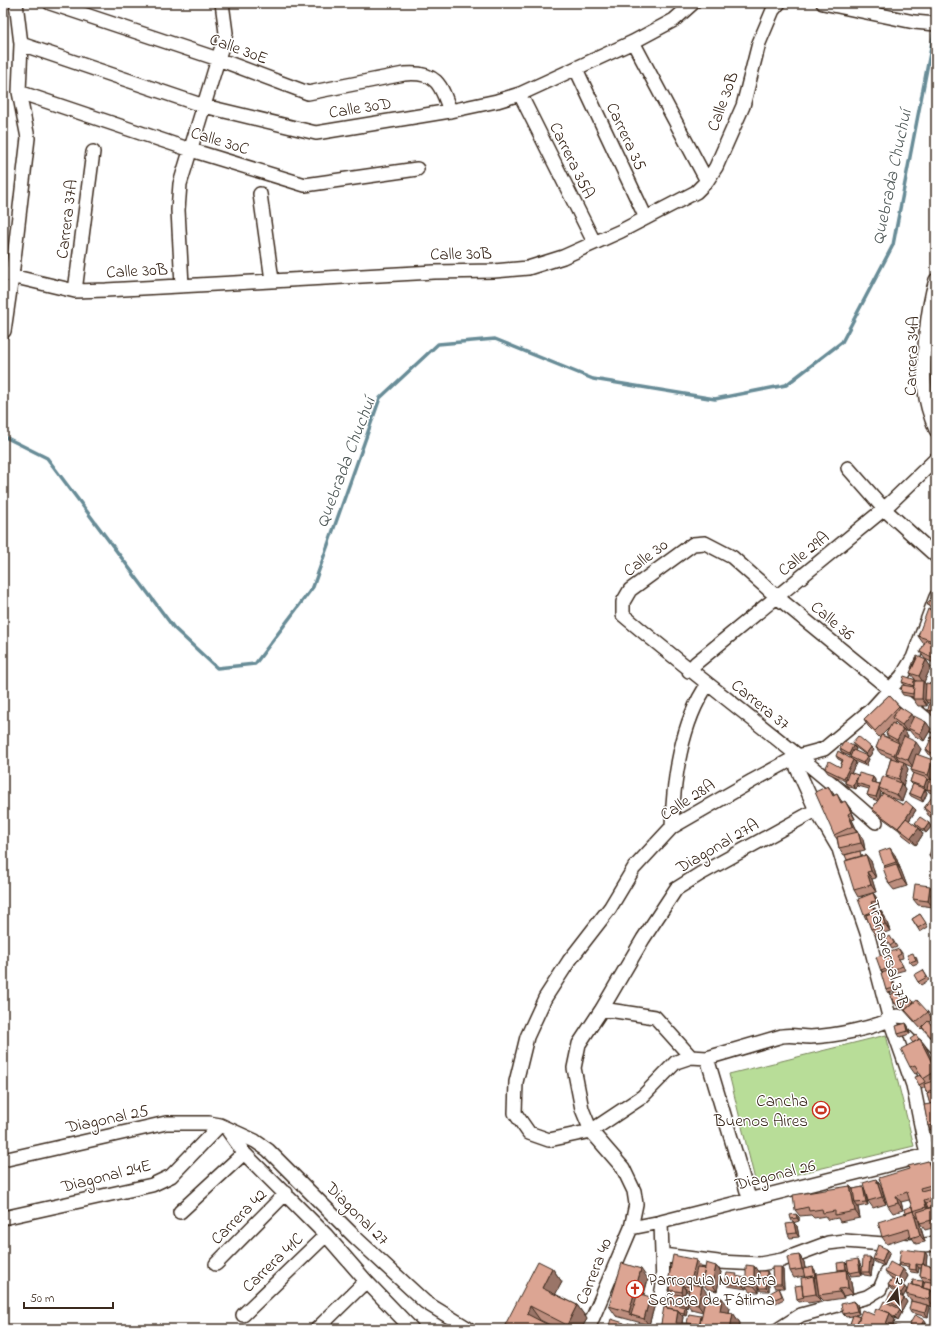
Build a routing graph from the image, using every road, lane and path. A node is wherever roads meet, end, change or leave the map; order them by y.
1 (16, 3) edge
2 (50, 3) edge
3 (222, 3) edge
4 (693, 3) edge
5 (779, 3) edge
6 (823, 3) edge
7 (936, 24) edge
8 (633, 42) junction
9 (21, 44) junction
10 (218, 58) junction
11 (576, 69) junction
12 (19, 92) junction
13 (520, 94) junction
14 (204, 106) junction
15 (450, 111) junction
16 (191, 150) junction
17 (93, 152) dead end
18 (417, 169) dead end
19 (707, 181) junction
20 (260, 194) dead end
21 (646, 218) junction
22 (594, 242) junction
23 (8, 275) edge
24 (272, 280) junction
25 (936, 281) edge
26 (182, 286) junction
27 (75, 291) junction
28 (4, 331) edge
29 (936, 430) edge
30 (936, 459) edge
31 (848, 468) dead end
32 (884, 509) junction
33 (705, 543) joint
34 (936, 556) edge
35 (777, 597) junction
36 (936, 597) edge
37 (623, 615) joint
38 (689, 671) junction
39 (708, 684) junction
40 (890, 690) junction
41 (936, 727) edge
42 (798, 756) junction
43 (816, 810) junction
44 (876, 822) dead end
45 (672, 827) junction
46 (602, 1009) junction
47 (890, 1020) junction
48 (936, 1048) edge
49 (691, 1057) junction
50 (707, 1058) junction
51 (223, 1126) junction
52 (592, 1131) junction
53 (244, 1152) junction
54 (927, 1155) junction
55 (3, 1160) edge
56 (936, 1166) edge
57 (286, 1193) junction
58 (749, 1198) junction
59 (180, 1212) dead end
60 (3, 1218) edge
61 (661, 1222) junction
62 (631, 1228) junction
63 (326, 1235) junction
64 (936, 1244) edge
65 (898, 1245) junction
66 (663, 1256) junction
67 (216, 1264) dead end
68 (366, 1281) junction
69 (243, 1316) dead end
70 (408, 1328) edge
71 (317, 1329) edge
72 (469, 1329) edge
73 (588, 1329) edge
74 (654, 1329) edge
75 (779, 1329) edge

1 - 9 street
2 - 10 street, Calle 30E
3 - 10 street
4 - 8 street, Calle 30D
5 - 19 street, Calle 30B
6 - 7 street
8 - 11 street, Calle 30D
8 - 19 street
9 - 12 street
9 - 14 street, Calle 30D
10 - 14 street
10 - 15 street, Calle 30E
11 - 13 street, Calle 30D
11 - 21 street, Carrera 35
12 - 16 street, Calle 30C
12 - 23 street
13 - 15 street, Calle 30D
13 - 22 street, Carrera 35A
14 - 15 street, Calle 30D
14 - 16 street
16 - 18 street, Calle 30C
16 - 26 street
17 - 27 street, Carrera 37A
19 - 21 street, Calle 30B
20 - 24 street
21 - 22 street, Calle 30B
22 - 24 street, Calle 30B
23 - 27 street, Calle 30B
23 - 28 street
24 - 26 street, Calle 30B
25 - 29 street, Carrera 34A
26 - 27 street, Calle 30B
30 - 32 street, Calle 29A
31 - 32 street
32 - 34 street
32 - 35 street, Calle 29A
33 - 35 street, Calle 36
33 - 37 street, Calle 30
35 - 38 street, Calle 29A
35 - 40 street, Calle 36
36 - 40 street, Calle 28A
37 - 38 street, Carrera 37
38 - 39 street, Carrera 37
39 - 42 street, Carrera 37
39 - 45 street
40 - 41 street, Calle 36
40 - 42 street, Calle 28A
42 - 43 street, Transversal 37B
42 - 44 street, Carrera 37
42 - 45 street, Calle 28A
43 - 46 street, Diagonal 27A
43 - 47 street, Transversal 37B
45 - 52 street, Calle 28A
46 - 49 street
46 - 52 street, Diagonal 27A
47 - 48 street
47 - 50 street
47 - 54 street, Transversal 37B
49 - 50 street
49 - 52 street
50 - 58 street
51 - 53 street
51 - 55 street, Diagonal 25
51 - 60 street, Diagonal 24E
51 - 72 street, Diagonal 27
52 - 62 street, Carrera 40
53 - 57 street
53 - 59 street
54 - 56 street, Transversal 37B
54 - 58 street, Diagonal 26
57 - 63 street
57 - 67 street, Carrera 42
58 - 61 street, Diagonal 26
61 - 62 street, Diagonal 26
61 - 66 street
62 - 73 street, Carrera 40
63 - 68 street
63 - 69 street, Carrera 41C
64 - 65 street
65 - 66 street
65 - 75 street
66 - 74 street
68 - 70 street
68 - 71 street

